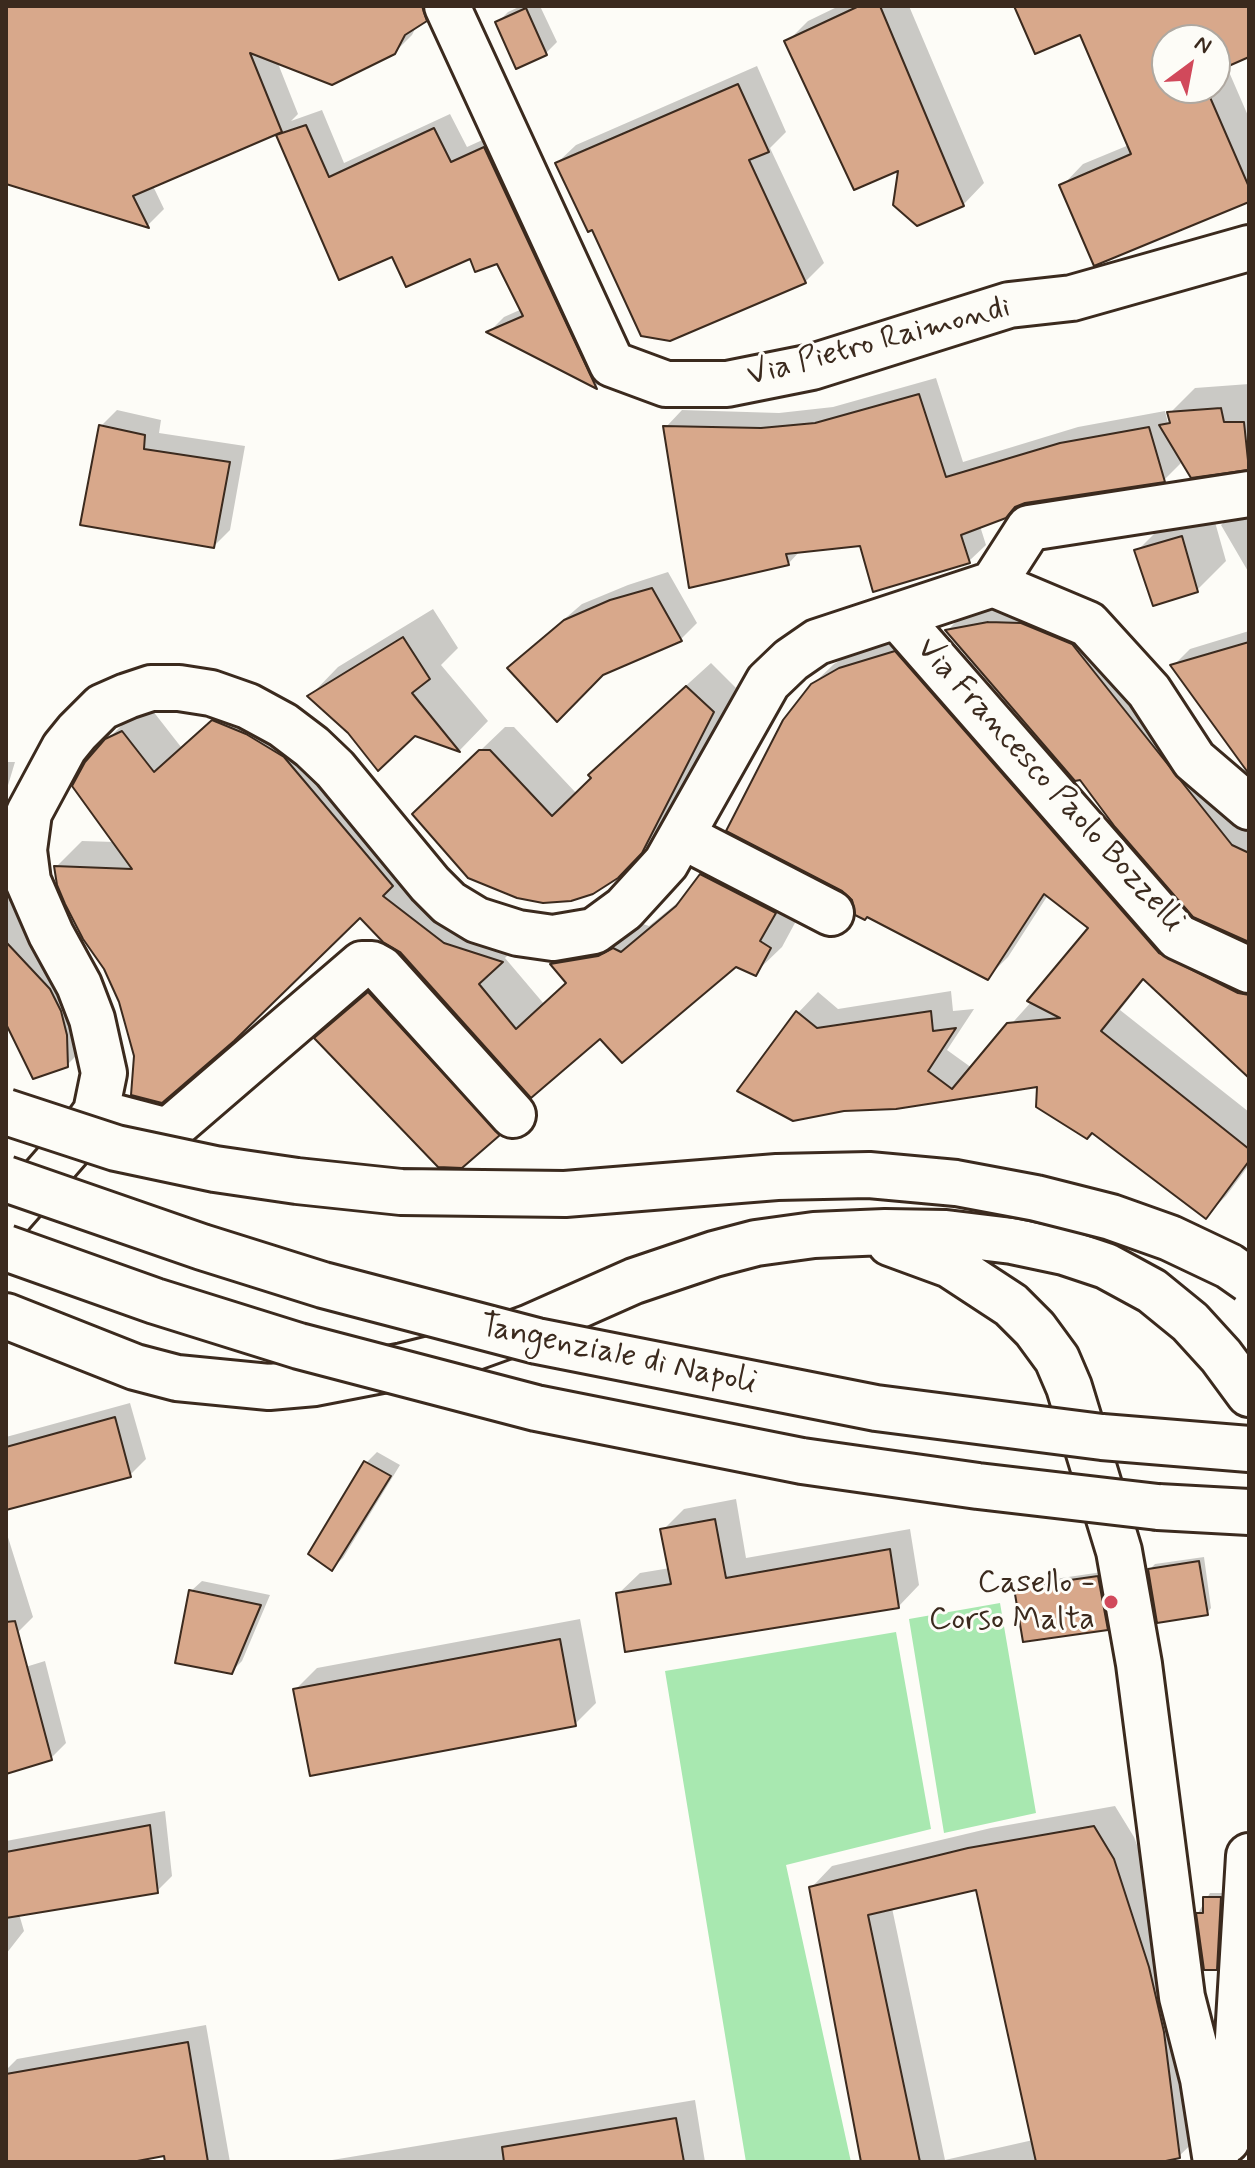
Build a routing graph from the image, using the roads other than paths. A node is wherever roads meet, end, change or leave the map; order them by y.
1 (447, 6) edge
2 (1249, 248) edge
3 (1249, 494) edge
4 (993, 584) junction
5 (897, 616) junction
6 (1249, 807) edge
7 (682, 836) junction
8 (831, 913) dead end
9 (1249, 970) edge
10 (6, 1112) edge
11 (96, 1112) junction
12 (513, 1115) dead end
13 (6, 1179) edge
14 (6, 1220) edge
15 (814, 1235) junction
16 (6, 1248) edge
17 (1249, 1280) edge
18 (6, 1316) edge
19 (1249, 1394) edge
20 (1249, 1449) edge
21 (1249, 1512) edge
22 (1249, 1856) edge
23 (1216, 2162) edge
24 (1223, 2162) edge

1 - 2 main road, Via Pietro Raimondi
3 - 4 main road
4 - 5 main road
4 - 6 main road
5 - 7 main road
5 - 9 main road, Via Francesco Paolo Bozzelli
7 - 8 main road
7 - 11 main road
10 - 17 main road, bridge
11 - 12 main road
11 - 14 main road
13 - 20 main road, Tangenziale di Napoli, bridge
15 - 18 main road, bridge
15 - 19 main road
15 - 23 main road, bridge
16 - 21 main road, Tangenziale di Napoli, bridge
22 - 24 main road

